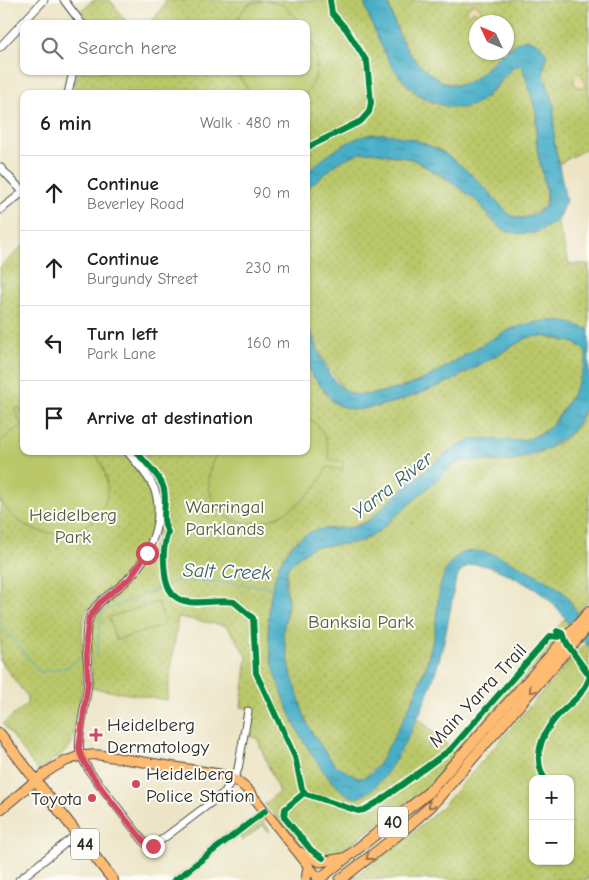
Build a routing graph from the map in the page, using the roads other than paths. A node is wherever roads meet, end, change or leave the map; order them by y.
1 (44, 0) edge
2 (64, 0) edge
3 (25, 20) edge
4 (79, 20) edge
5 (20, 26) edge
6 (0, 47) edge
7 (72, 75) edge
8 (69, 90) edge
9 (0, 167) edge
10 (20, 190) edge
11 (20, 195) edge
12 (0, 210) edge
13 (130, 455) edge
14 (589, 612) edge
15 (589, 625) edge
16 (561, 650) junction
17 (248, 711) dead end
18 (0, 734) edge
19 (80, 756) junction
20 (100, 756) junction
21 (89, 770) junction
22 (233, 779) junction
23 (37, 781) junction
24 (0, 810) edge
25 (265, 811) junction
26 (77, 834) junction
27 (292, 846) junction
28 (348, 857) junction
29 (308, 866) junction
30 (19, 880) edge
31 (113, 880) edge
32 (175, 880) edge
33 (306, 880) edge
34 (319, 880) edge
35 (340, 880) edge

1 - 3 street
2 - 4 street
5 - 6 street
7 - 8 street
9 - 10 street
11 - 12 street
13 - 19 street
14 - 16 highway, 40
15 - 16 highway, 40
16 - 28 highway, 40
16 -> 35 highway, 40
17 - 22 street
18 - 23 highway, 44
19 - 20 main road
19 - 21 street
19 - 23 main road
20 - 21 street
20 - 22 main road
21 - 22 street
22 - 25 main road
23 - 24 main road
23 - 26 highway, 44
25 - 27 main road
25 - 32 street
26 - 30 street
26 - 31 highway, 44
27 - 28 main road
27 - 29 main road
28 - 34 highway, 40
29 - 33 main road
29 - 34 main road

